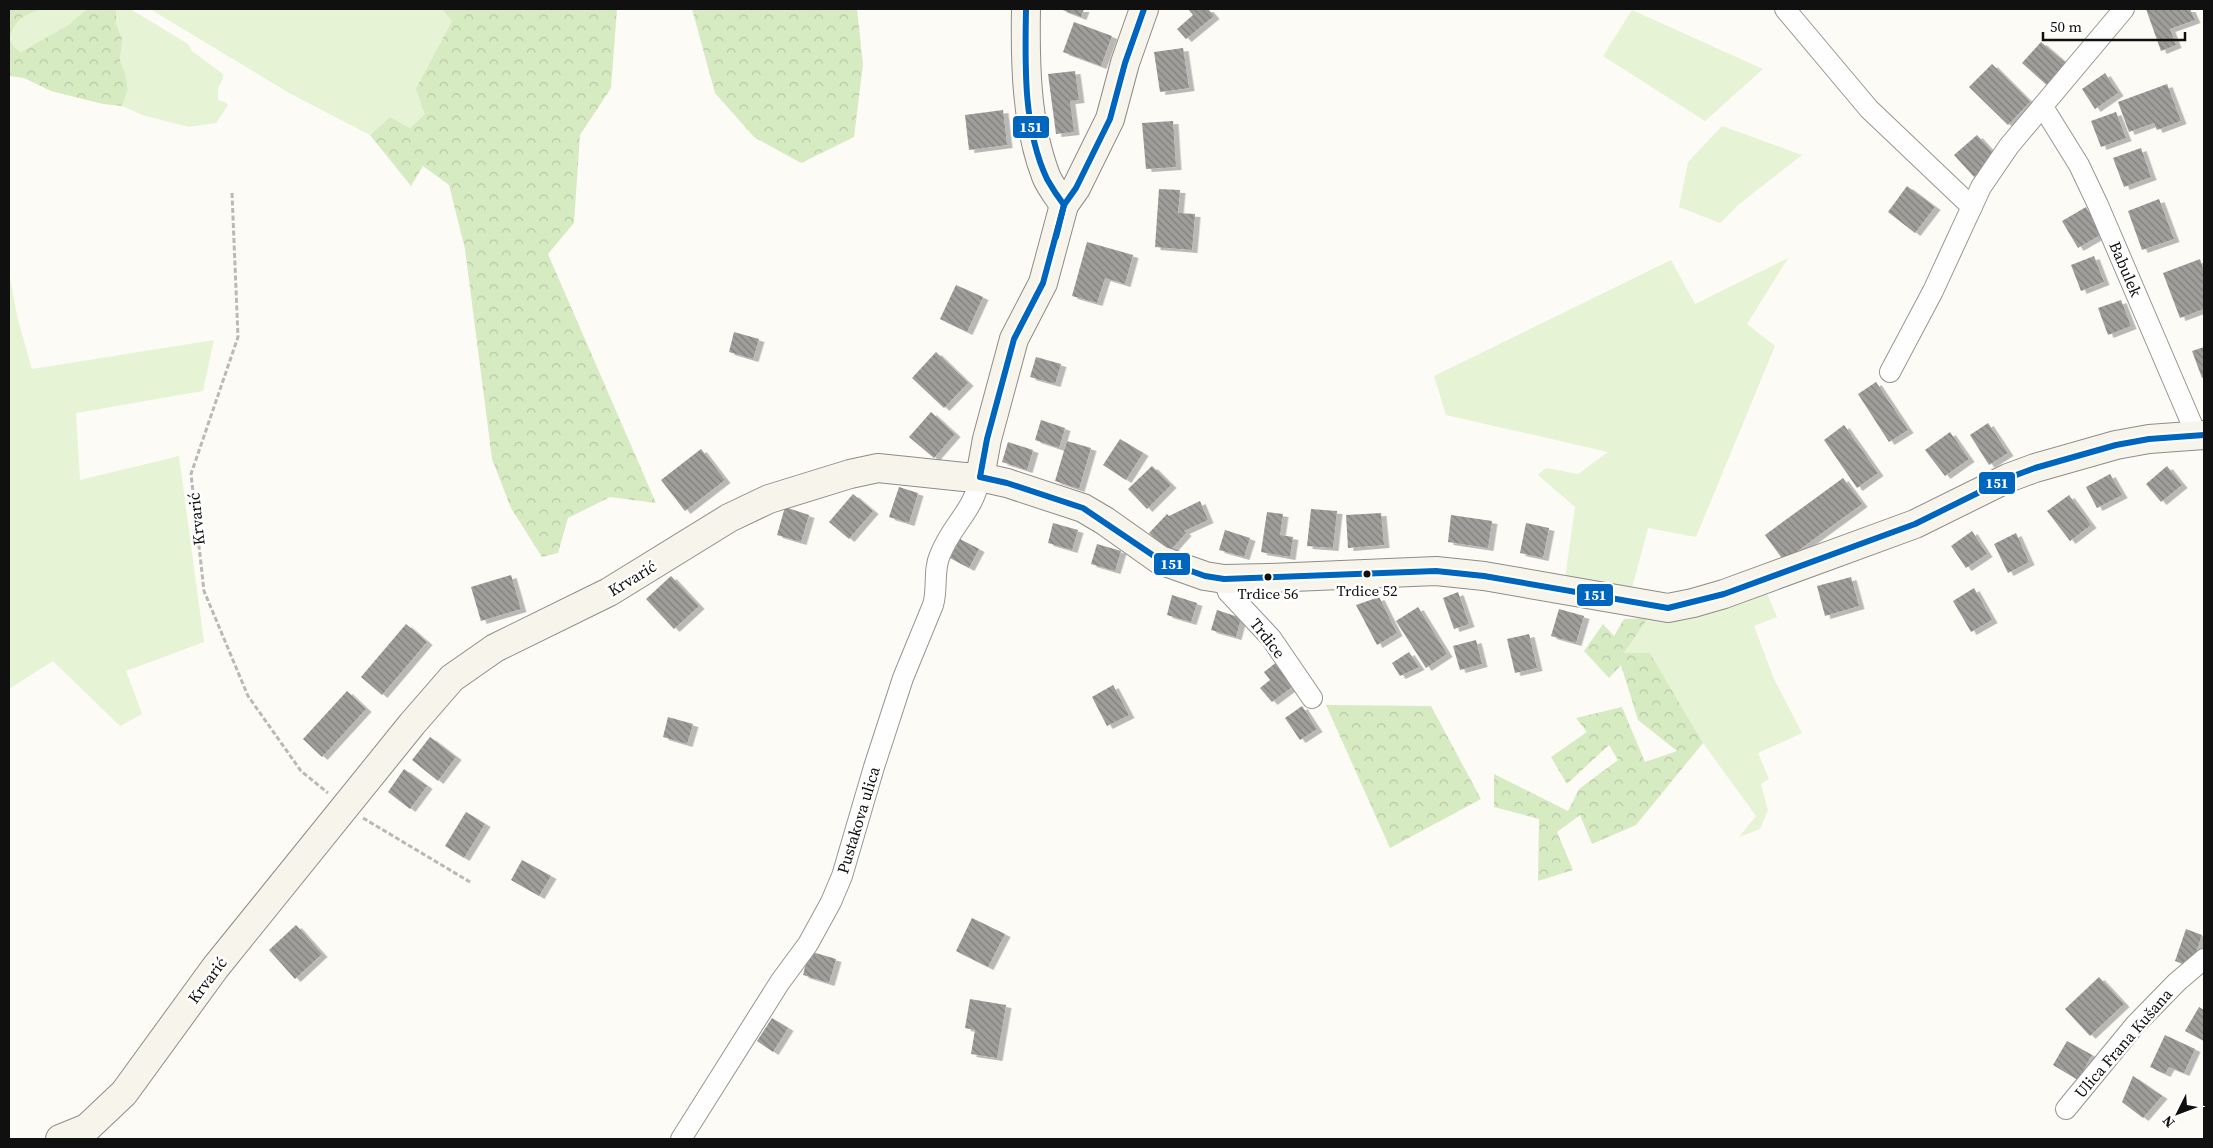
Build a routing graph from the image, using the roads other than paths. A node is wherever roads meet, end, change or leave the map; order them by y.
1 (1026, 9) edge
2 (1144, 9) edge
3 (1785, 9) edge
4 (2124, 9) edge
5 (2044, 107) junction
6 (1064, 205) junction
7 (1972, 207) junction
8 (1890, 372) dead end
9 (2201, 436) edge
10 (980, 477) junction
11 (1224, 579) junction
12 (1312, 698) dead end
13 (2204, 959) edge
14 (2066, 1109) dead end
15 (60, 1139) edge
16 (681, 1139) edge

1 - 6 street
2 - 6 street
3 - 7 street
4 - 5 street
5 - 7 street
5 - 9 street, Babulek
6 - 10 street
7 - 8 street
9 - 11 street
10 - 11 street
10 - 15 street, Krvarić
10 - 16 street, Pustakova ulica
11 - 12 street, Trdice
13 - 14 street, Ulica Frana Kušana

